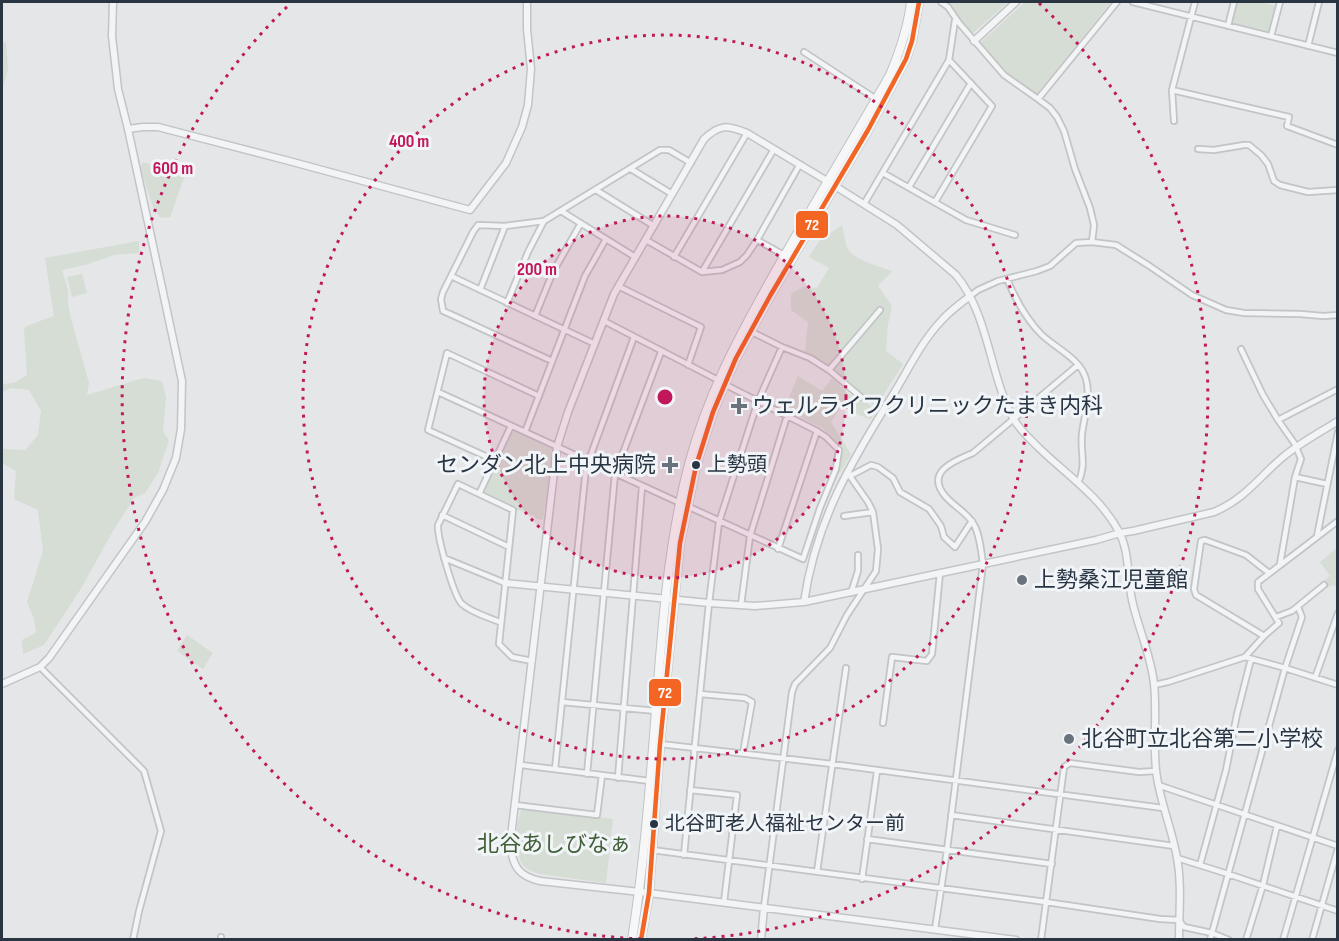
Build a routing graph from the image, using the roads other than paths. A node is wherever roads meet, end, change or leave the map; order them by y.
1 (113, 2) edge
2 (527, 2) edge
3 (912, 2) edge
4 (919, 2) edge
5 (941, 2) edge
6 (1016, 2) edge
7 (1117, 2) edge
8 (1133, 2) edge
9 (1195, 2) edge
10 (1234, 2) edge
11 (1280, 2) edge
12 (1319, 2) edge
13 (1191, 16) junction
14 (955, 17) junction
15 (1228, 26) junction
16 (1271, 36) junction
17 (974, 41) junction
18 (1308, 46) junction
19 (804, 52) dead end
20 (1338, 53) edge
21 (949, 60) junction
22 (971, 83) junction
23 (1172, 90) junction
24 (876, 99) junction
25 (1038, 99) junction
26 (1174, 121) dead end
27 (128, 129) junction
28 (747, 133) junction
29 (1338, 145) edge
30 (774, 149) junction
31 (1198, 149) dead end
32 (691, 163) junction
33 (800, 164) junction
34 (631, 169) junction
35 (883, 173) junction
36 (827, 181) junction
37 (835, 186) junction
38 (909, 188) junction
39 (596, 190) junction
40 (1338, 190) edge
41 (672, 194) junction
42 (935, 202) junction
43 (864, 204) junction
44 (561, 211) junction
45 (544, 221) junction
46 (581, 223) junction
47 (505, 226) junction
48 (654, 226) junction
49 (1015, 235) dead end
50 (606, 239) junction
51 (646, 240) junction
52 (757, 240) junction
53 (1092, 242) junction
54 (784, 255) junction
55 (635, 257) junction
56 (674, 257) junction
57 (702, 272) junction
58 (451, 276) junction
59 (1007, 279) junction
60 (618, 286) junction
61 (480, 290) junction
62 (970, 296) junction
63 (507, 303) junction
64 (880, 310) dead end
65 (1338, 315) edge
66 (535, 316) junction
67 (604, 321) junction
68 (565, 330) junction
69 (750, 331) junction
70 (634, 337) junction
71 (595, 344) junction
72 (782, 347) junction
73 (1241, 350) dead end
74 (662, 352) junction
75 (552, 362) junction
76 (688, 365) junction
77 (1078, 365) junction
78 (829, 370) junction
79 (721, 382) junction
80 (1338, 389) edge
81 (438, 392) junction
82 (539, 396) junction
83 (861, 398) dead end
84 (758, 401) junction
85 (787, 416) junction
86 (1014, 420) junction
87 (1278, 420) junction
88 (1337, 422) edge
89 (511, 426) junction
90 (818, 431) junction
91 (525, 432) junction
92 (1338, 432) edge
93 (557, 447) junction
94 (1296, 447) junction
95 (494, 460) junction
96 (588, 461) junction
97 (615, 474) junction
98 (848, 474) junction
99 (1295, 477) junction
100 (1078, 483) junction
101 (1327, 484) junction
102 (642, 487) junction
103 (479, 494) junction
104 (683, 505) junction
105 (873, 512) junction
106 (442, 515) junction
107 (844, 516) dead end
108 (972, 521) junction
109 (1338, 521) edge
110 (719, 522) junction
111 (1120, 533) junction
112 (750, 536) junction
113 (1317, 536) junction
114 (509, 547) junction
115 (778, 549) junction
116 (858, 555) dead end
117 (444, 558) junction
118 (983, 564) junction
119 (1280, 565) junction
120 (940, 573) junction
121 (1269, 573) junction
122 (505, 583) junction
123 (1324, 585) dead end
124 (540, 587) junction
125 (573, 590) junction
126 (863, 591) junction
127 (604, 593) junction
128 (851, 593) junction
129 (634, 596) junction
130 (665, 598) junction
131 (675, 599) junction
132 (804, 602) junction
133 (709, 603) junction
134 (741, 605) junction
135 (1298, 607) junction
136 (1338, 613) edge
137 (1276, 617) junction
138 (500, 622) junction
139 (1263, 636) junction
140 (1245, 657) junction
141 (1251, 659) junction
142 (532, 661) junction
143 (40, 667) junction
144 (846, 668) dead end
145 (1285, 668) junction
146 (1315, 678) junction
147 (2, 684) edge
148 (1154, 685) junction
149 (1338, 685) edge
150 (700, 694) junction
151 (562, 702) junction
152 (594, 705) junction
153 (624, 707) junction
154 (656, 711) junction
155 (883, 723) dead end
156 (660, 744) junction
157 (694, 747) junction
158 (1338, 750) edge
159 (743, 753) junction
160 (784, 758) junction
161 (831, 764) junction
162 (521, 765) junction
163 (555, 769) junction
164 (877, 771) junction
165 (1156, 771) junction
166 (587, 774) junction
167 (602, 776) junction
168 (618, 778) junction
169 (650, 781) junction
170 (956, 781) junction
171 (1158, 785) junction
172 (690, 790) junction
173 (1060, 795) junction
174 (515, 805) junction
175 (1217, 805) junction
176 (1163, 808) junction
177 (951, 815) junction
178 (1245, 815) junction
179 (1277, 826) junction
180 (1056, 829) junction
181 (1312, 838) junction
182 (867, 839) junction
183 (1174, 846) junction
184 (1338, 847) edge
185 (652, 850) junction
186 (947, 850) junction
187 (684, 855) junction
188 (1177, 858) junction
189 (729, 861) junction
190 (1052, 864) junction
191 (770, 865) junction
192 (1200, 865) junction
193 (817, 872) junction
194 (1228, 874) junction
195 (862, 879) junction
196 (1263, 885) junction
197 (941, 888) junction
198 (639, 892) junction
199 (649, 893) junction
200 (1295, 896) junction
201 (724, 902) junction
202 (1046, 902) junction
203 (1322, 905) junction
204 (764, 907) junction
205 (1338, 910) edge
206 (1179, 920) junction
207 (935, 929) junction
208 (1212, 933) junction
209 (133, 939) edge
210 (632, 939) edge
211 (641, 939) edge
212 (761, 939) edge
213 (1016, 939) edge
214 (1041, 939) edge
215 (1179, 939) edge
216 (1210, 939) edge
217 (1229, 939) edge
218 (1246, 939) edge
219 (1282, 939) edge
220 (1312, 939) edge

1 - 27 street
2 - 27 street
3 - 24 main road
4 - 37 main road
5 - 14 street
6 - 17 street
7 - 25 street
8 - 13 street
9 - 13 street
10 - 15 street
11 - 16 street
12 - 18 street
13 - 15 street
13 - 23 street
14 - 17 street
14 - 21 street
15 - 16 street
16 - 18 street
17 - 25 street
18 - 20 street
19 - 24 street
21 - 22 street
21 - 35 street
22 - 38 street
22 - 42 street
23 - 26 street
23 - 29 street
24 - 36 main road
25 - 53 street
27 - 143 street
28 - 30 street
28 - 32 street
28 - 56 street
30 - 33 street
30 - 57 street
31 - 40 street
32 - 34 street
32 - 41 street
33 - 36 street
33 - 52 street
34 - 39 street
34 - 41 street
35 - 38 street
35 - 43 street
36 - 37 street
36 - 54 main road
37 - 43 street
37 - 69 main road
38 - 42 street
39 - 44 street
39 - 48 street
41 - 48 street
42 - 49 street
43 - 62 street
44 - 45 street
44 - 46 street
45 - 47 street
45 - 63 street
46 - 50 street
46 - 66 street
47 - 58 street
47 - 61 street
48 - 51 street
50 - 55 street
50 - 68 street
51 - 55 street
51 - 56 street
52 - 54 street
52 - 57 street
53 - 59 street
53 - 65 street
54 - 79 main road
55 - 60 street
56 - 57 street
58 - 61 street
58 - 75 street
59 - 62 street
59 - 77 street
60 - 67 street
60 - 76 street
61 - 63 street
62 - 86 street
62 - 98 street
63 - 66 street
64 - 78 street
66 - 68 street
67 - 70 street
67 - 71 street
68 - 71 street
68 - 75 street
69 - 72 street
69 - 79 main road
70 - 74 street
70 - 96 street
71 - 93 street
72 - 78 street
72 - 84 street
73 - 87 street
74 - 76 street
74 - 97 street
75 - 82 street
76 - 79 street
77 - 86 street
77 - 100 street
78 - 83 street
79 - 84 street
79 - 104 main road
80 - 87 street
81 - 82 street
81 - 89 street
81 - 95 street
82 - 91 street
84 - 85 street
84 - 110 street
85 - 90 street
85 - 112 street
86 - 100 street
86 - 108 street
87 - 94 street
88 - 94 street
89 - 91 street
89 - 95 street
90 - 115 street
90 - 115 street
91 - 93 street
92 - 101 street
93 - 96 street
93 - 124 street
94 - 99 street
94 - 111 street
95 - 103 street
96 - 97 street
96 - 125 street
97 - 102 street
97 - 127 street
98 - 105 street
98 - 108 street
98 - 132 street
99 - 101 street
99 - 119 street
100 - 111 street
101 - 113 street
102 - 104 street
102 - 129 street
103 - 106 street
103 - 114 street
104 - 110 street
104 - 130 main road
104 - 131 main road
105 - 107 street
105 - 126 street
106 - 114 street
106 - 117 street
108 - 118 street
109 - 113 street
110 - 112 street
110 - 133 street
111 - 118 street
111 - 148 street
112 - 115 street
112 - 134 street
113 - 119 street
114 - 122 street
116 - 128 street
117 - 122 street
117 - 138 street
118 - 120 street
118 - 170 street
119 - 121 street
120 - 126 street
120 - 155 street
121 - 137 street
121 - 139 street
122 - 124 street
122 - 138 street
123 - 135 street
124 - 125 street
124 - 142 street
125 - 127 street
125 - 151 street
126 - 128 street
126 - 160 street
127 - 129 street
127 - 152 street
128 - 132 street
129 - 130 street
129 - 153 street
130 - 131 street
130 - 154 main road
131 - 133 street
131 - 156 main road
132 - 134 street
133 - 134 street
133 - 150 street
135 - 137 street
135 - 145 street
136 - 146 street
137 - 139 street
138 - 142 street
139 - 140 street
140 - 141 street
140 - 148 street
141 - 145 street
141 - 175 street
142 - 162 street
143 - 147 street
143 - 209 street
144 - 161 street
145 - 146 street
145 - 178 street
146 - 149 street
148 - 165 street
150 - 157 street
150 - 159 street
151 - 152 street
151 - 163 street
152 - 153 street
152 - 166 street
153 - 154 street
153 - 168 street
154 - 169 main road
156 - 157 street
156 - 185 main road
157 - 159 street
157 - 172 street
158 - 181 street
159 - 160 street
160 - 161 street
160 - 191 street
161 - 164 street
161 - 193 street
162 - 163 street
162 - 174 street
163 - 166 street
164 - 170 street
164 - 182 street
165 - 171 street
165 - 173 street
166 - 167 street
167 - 168 street
167 - 174 street
168 - 169 street
169 - 198 main road
170 - 173 street
170 - 177 street
171 - 175 street
171 - 176 street
172 - 187 street
172 - 189 street
173 - 176 street
173 - 180 street
174 - 198 street
175 - 178 street
175 - 192 street
176 - 183 street
177 - 180 street
177 - 186 street
178 - 179 street
178 - 194 street
179 - 181 street
179 - 196 street
180 - 183 street
180 - 190 street
181 - 184 street
181 - 200 street
182 - 186 street
182 - 195 street
183 - 188 street
184 - 203 street
185 - 187 street
185 - 199 main road
186 - 190 street
186 - 197 street
187 - 189 street
188 - 192 street
188 - 206 street
189 - 191 street
189 - 201 street
190 - 202 street
191 - 193 street
191 - 204 street
192 - 194 street
193 - 195 street
194 - 196 street
194 - 208 street
195 - 197 street
196 - 200 street
196 - 218 street
197 - 202 street
197 - 207 street
198 - 199 street
198 - 210 main road
199 - 201 street
199 - 211 main road
200 - 203 street
200 - 219 street
201 - 204 street
202 - 206 street
202 - 214 street
203 - 205 street
203 - 220 street
204 - 207 street
204 - 212 street
206 - 208 street
206 - 215 street
207 - 213 street
208 - 216 street
208 - 217 street

